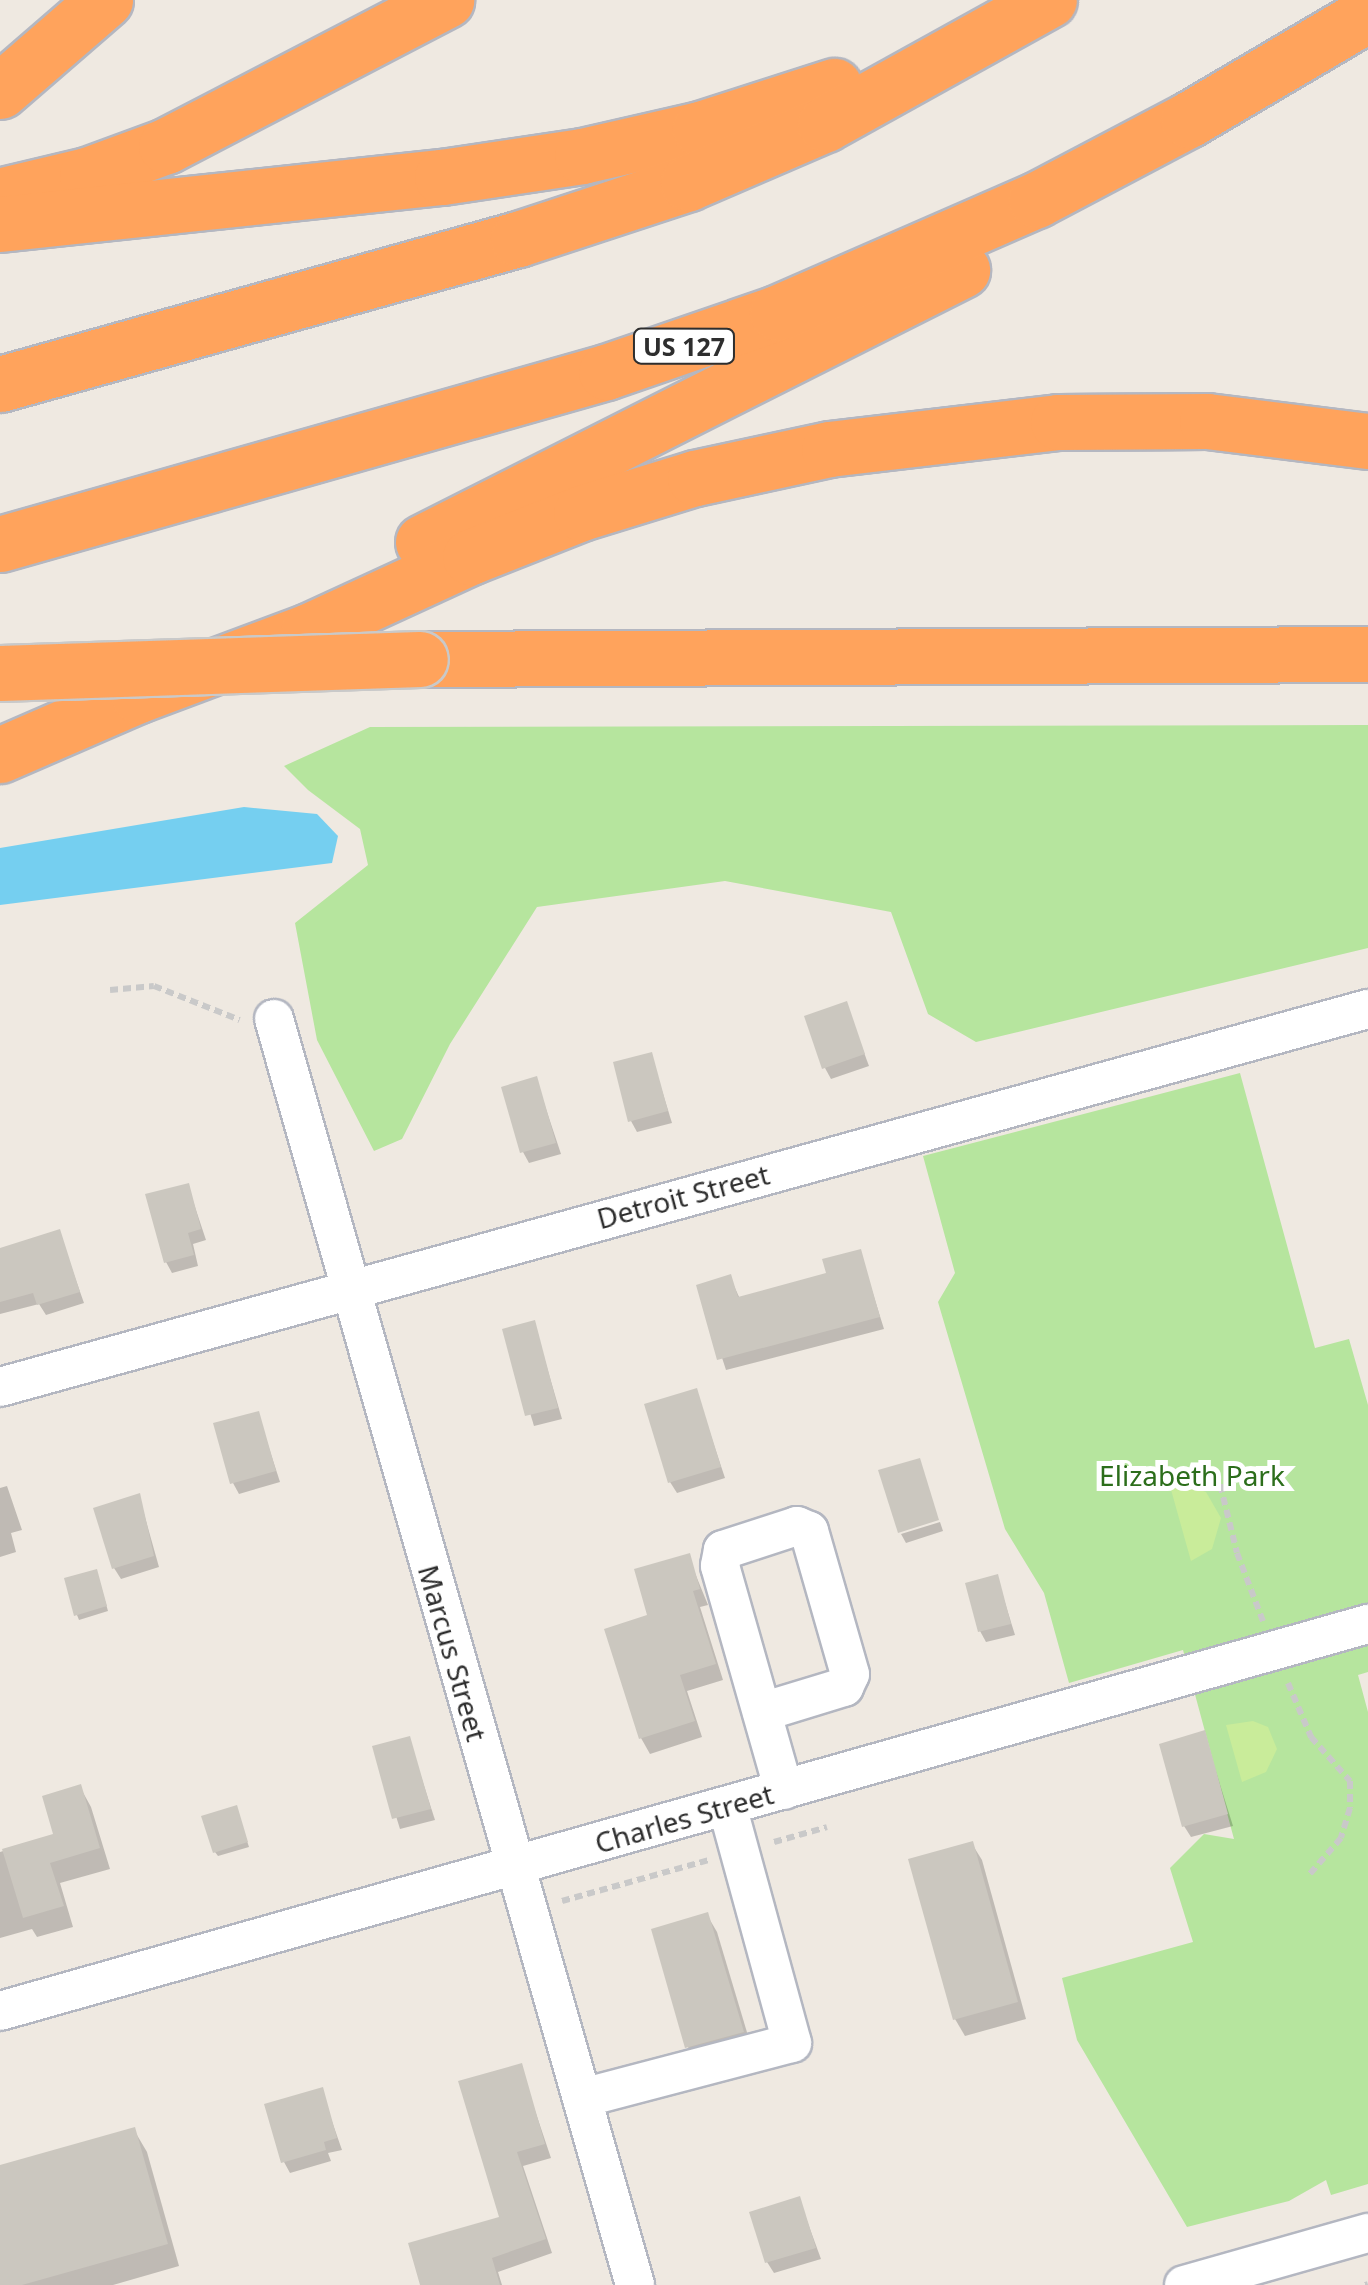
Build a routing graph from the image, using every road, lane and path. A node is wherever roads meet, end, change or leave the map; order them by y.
1 (105, 0) edge
2 (446, 0) edge
3 (1018, 0) edge
4 (1049, 0) edge
5 (1347, 27) edge
6 (0, 91) edge
7 (1188, 120) junction
8 (0, 196) edge
9 (0, 224) edge
10 (0, 384) edge
11 (1368, 441) edge
12 (0, 544) edge
13 (1368, 654) edge
14 (0, 673) edge
15 (138, 695) junction
16 (0, 754) edge
17 (110, 990) dead end
18 (1368, 1009) edge
19 (276, 1028) joint
20 (348, 1287) junction
21 (0, 1387) edge
22 (1368, 1624) edge
23 (762, 1712) junction
24 (784, 1790) junction
25 (727, 1806) junction
26 (827, 1827) dead end
27 (740, 1852) junction
28 (514, 1865) junction
29 (528, 1911) junction
30 (0, 2011) edge
31 (582, 2098) junction
32 (1368, 2234) edge
33 (635, 2285) edge
34 (1184, 2285) edge

1 - 6 highway
2 - 8 highway
3 - 9 highway
4 - 10 highway
5 - 7 highway, US 127
7 - 12 highway, US 127
7 - 15 highway
11 - 15 highway
13 - 14 highway, bridge
15 - 16 highway
17 - 19 path
18 - 20 street, Detroit Street
19 - 20 street, Marcus Street
20 - 21 street, Detroit Street
20 - 28 street, Marcus Street
22 - 24 street, Charles Street
23 - 23 street
23 - 24 street
24 - 25 street, Charles Street
25 - 27 street
25 - 28 street, Charles Street
26 - 27 path
27 - 29 path
27 - 31 street
28 - 29 street, Marcus Street
28 - 30 street, Charles Street
29 - 31 street, Marcus Street
31 - 33 street, Marcus Street
32 - 34 street

